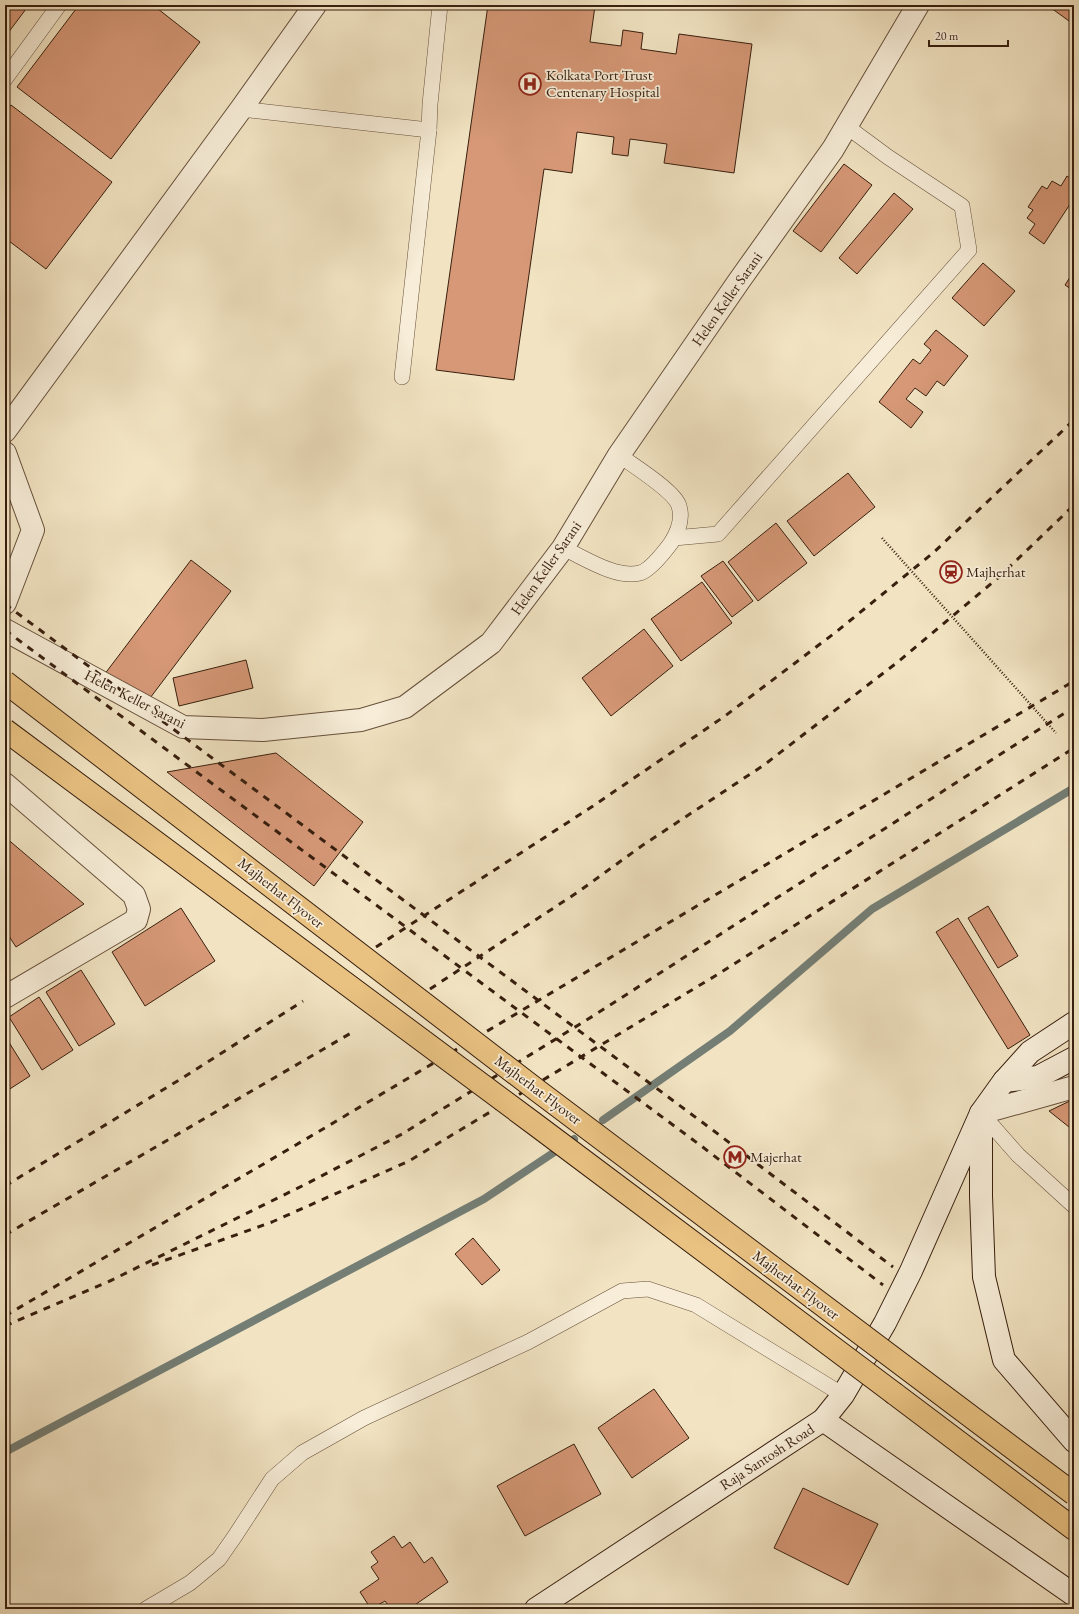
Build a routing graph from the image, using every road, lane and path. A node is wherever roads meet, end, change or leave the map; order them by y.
1 (59, 5) edge
2 (315, 5) edge
3 (440, 5) edge
4 (918, 5) edge
5 (5, 79) edge
6 (241, 109) junction
7 (846, 126) junction
8 (428, 130) junction
9 (402, 377) dead end
10 (5, 431) edge
11 (5, 453) edge
12 (618, 455) junction
13 (674, 538) junction
14 (882, 538) dead end
15 (564, 548) junction
16 (5, 603) edge
17 (5, 630) edge
18 (5, 682) edge
19 (5, 730) edge
20 (1056, 733) dead end
21 (5, 784) edge
22 (5, 997) edge
23 (1074, 1023) edge
24 (1074, 1058) edge
25 (1004, 1082) junction
26 (1074, 1087) edge
27 (981, 1113) junction
28 (1074, 1206) edge
29 (843, 1395) junction
30 (823, 1420) junction
31 (1074, 1441) edge
32 (1074, 1494) edge
33 (1074, 1529) edge
34 (1074, 1595) edge
35 (146, 1609) edge
36 (536, 1609) edge

1 - 5 lane
2 - 6 street
3 - 8 lane
4 - 7 street, Helen Keller Sarani
6 - 8 lane
6 - 10 street
7 - 12 street, Helen Keller Sarani
7 - 13 lane
8 - 9 lane
11 - 16 street
12 - 13 lane
12 - 15 street, Helen Keller Sarani
13 - 15 lane
14 - 20 path, bridge
15 - 17 street, Helen Keller Sarani
18 - 32 highway, Majherhat Flyover, bridge
19 - 33 highway, Majherhat Flyover, bridge
21 - 22 street
23 - 25 street
24 - 25 street
25 - 27 street
26 - 27 street
27 - 28 lane
27 - 29 street
27 - 31 street
29 - 30 street
29 - 35 lane
30 - 34 street, Raja Santosh Road
30 - 36 street, Raja Santosh Road

